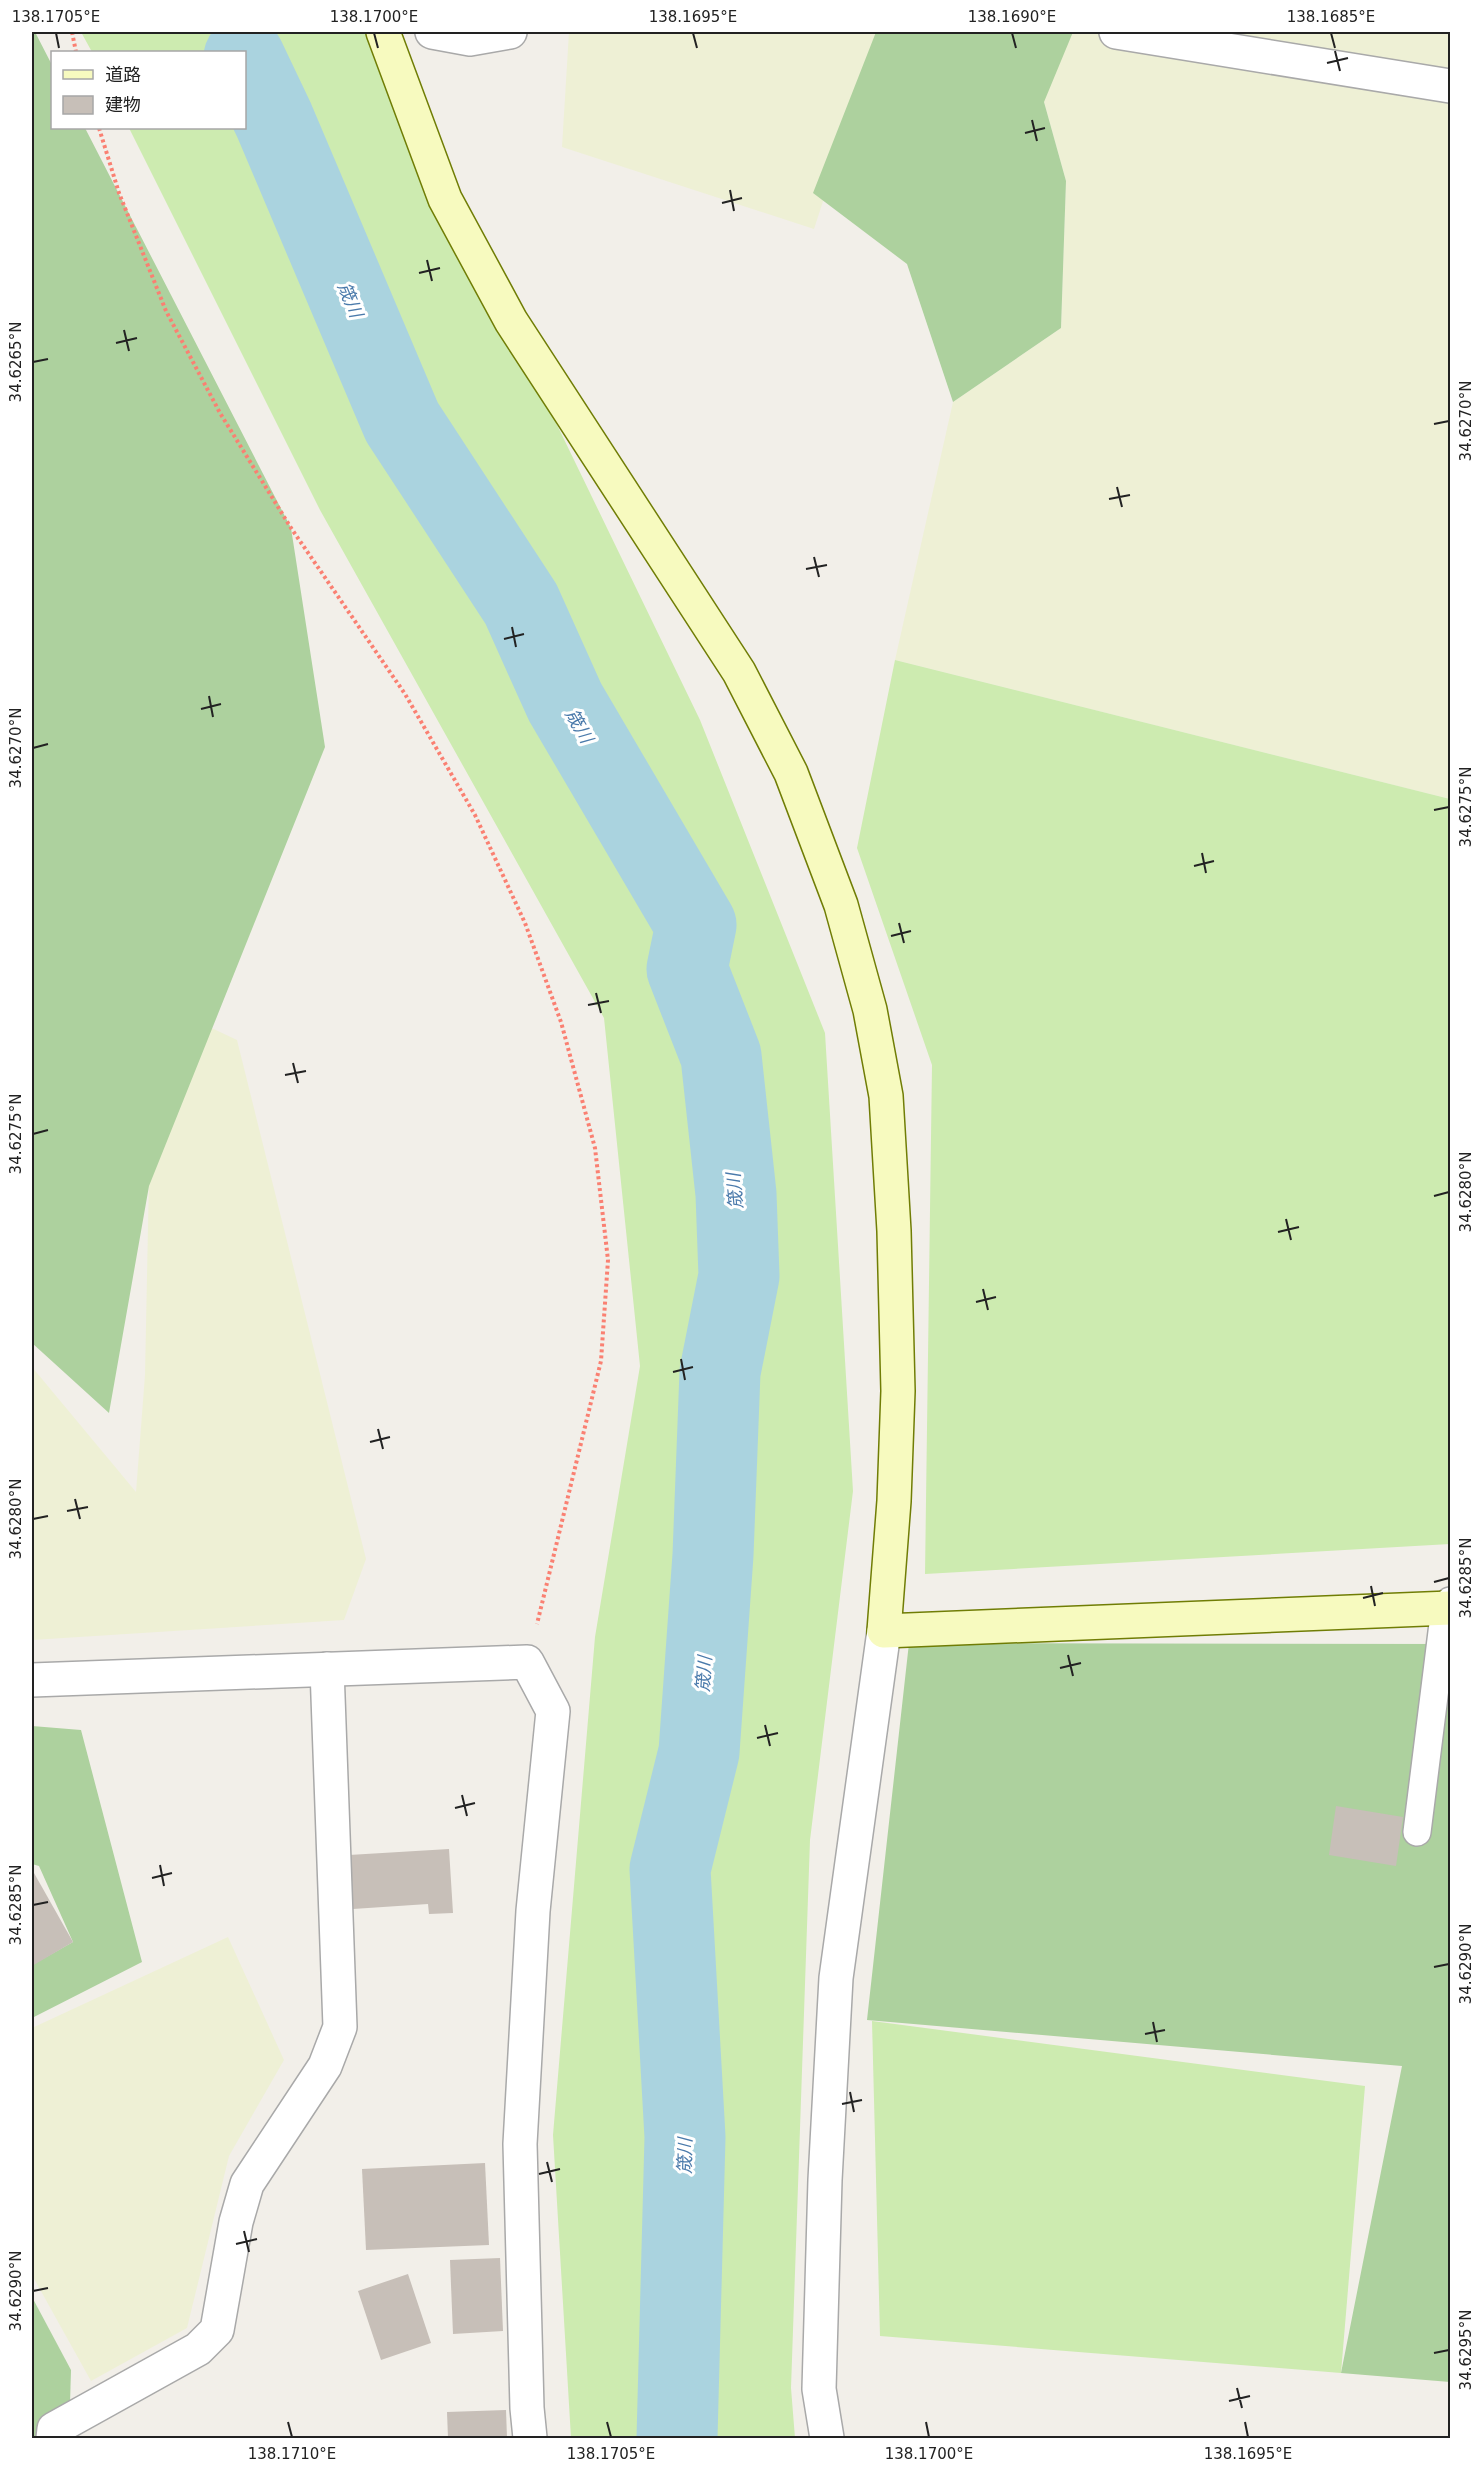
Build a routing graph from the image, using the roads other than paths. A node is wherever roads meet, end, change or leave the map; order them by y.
1 (424, 32) edge
2 (432, 32) edge
3 (510, 32) edge
4 (1116, 32) edge
5 (385, 35) edge
6 (1450, 86) edge
7 (1449, 1605) edge
8 (884, 1631) junction
9 (327, 1669) junction
10 (32, 1680) edge
11 (1417, 1832) dead end
12 (53, 2439) edge
13 (530, 2439) edge
14 (827, 2439) edge

1 - 5 street
2 - 3 street
4 - 6 street
5 - 8 street
7 - 8 street
7 - 11 lane
8 - 14 street
9 - 10 street
9 - 12 street
9 - 13 street

